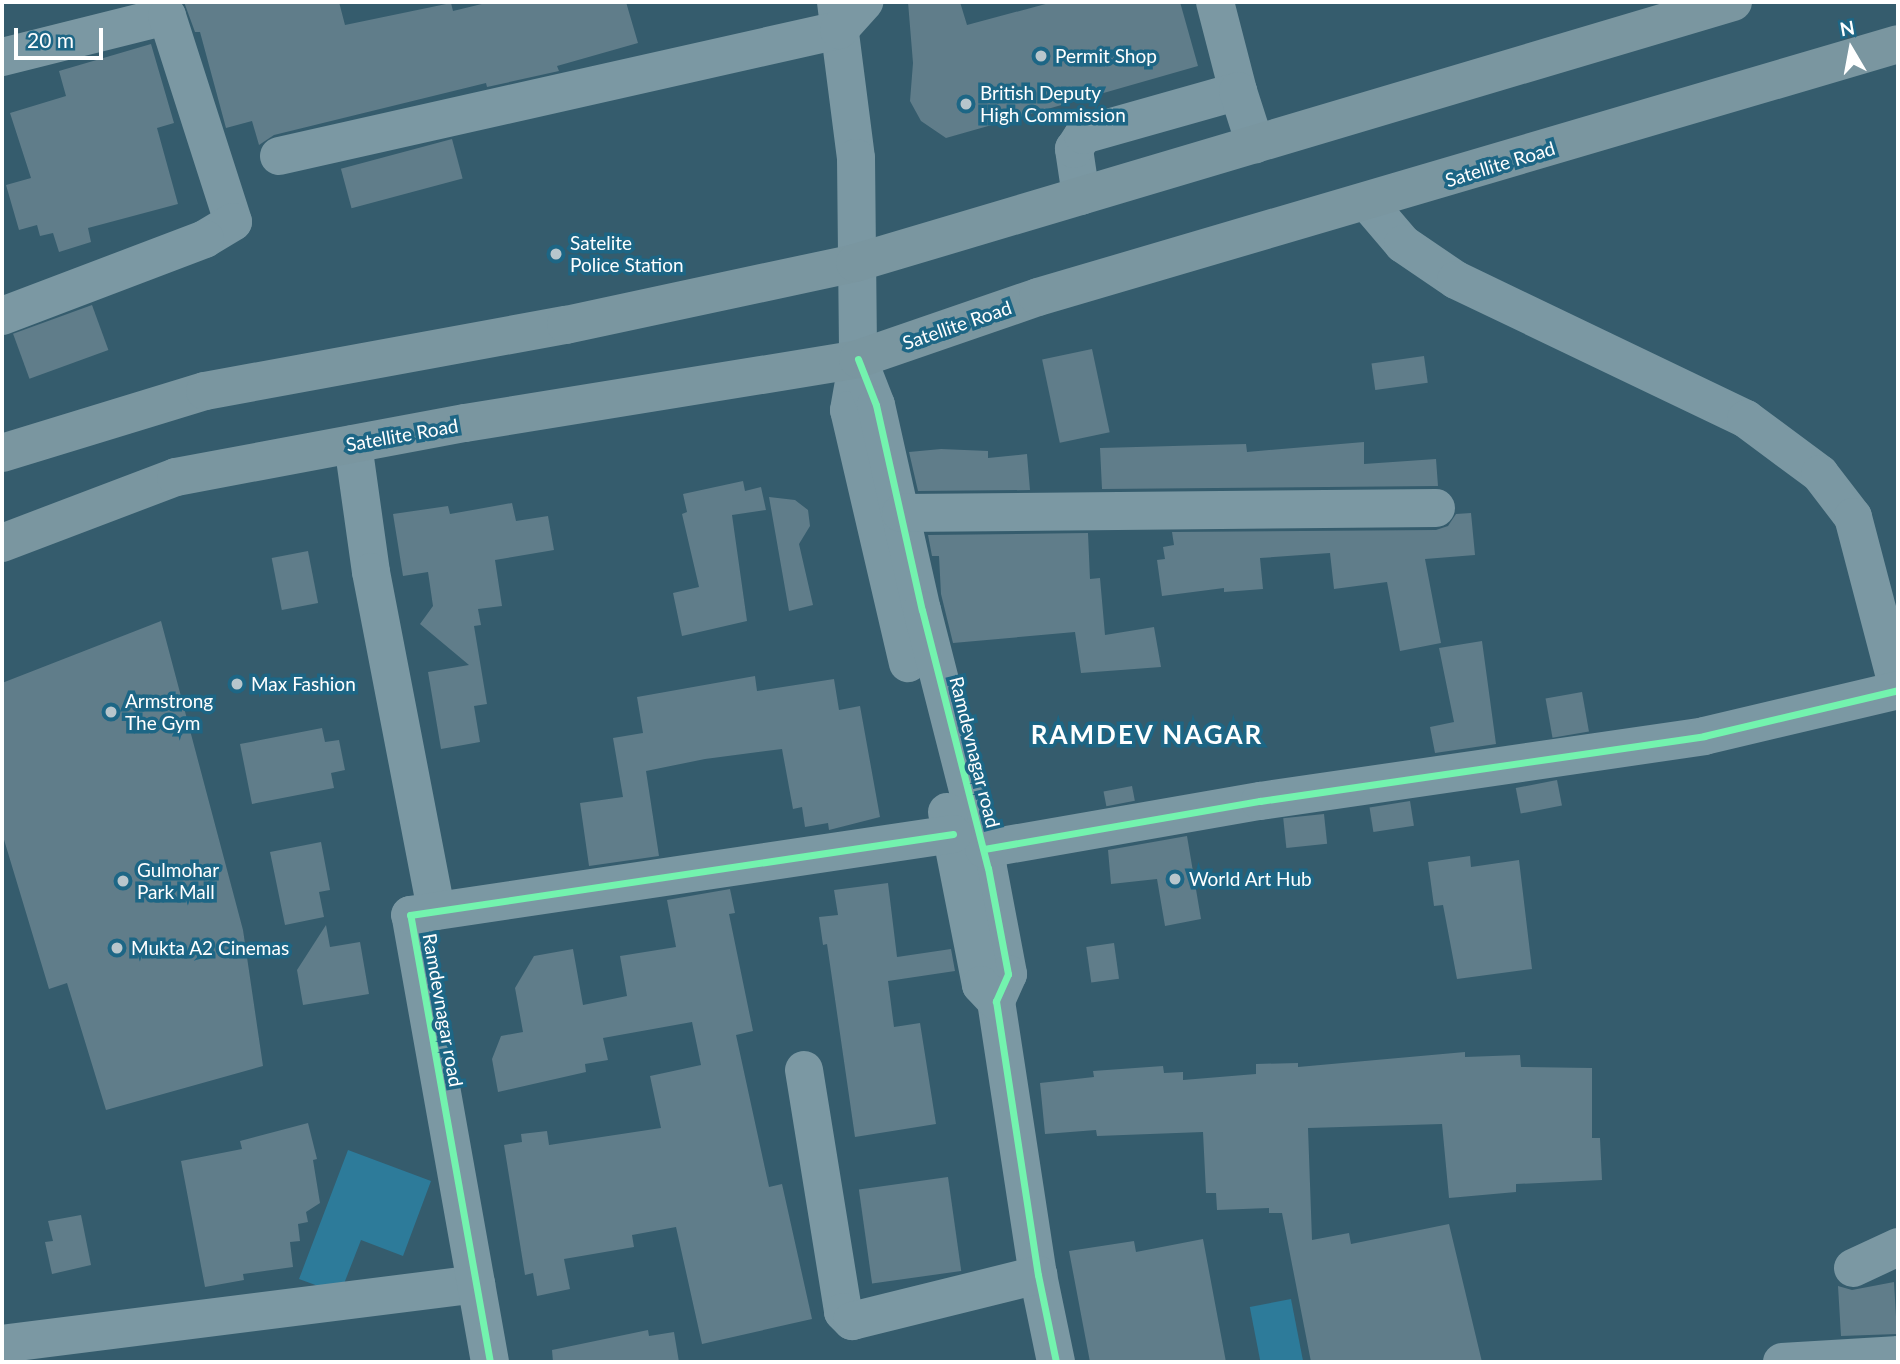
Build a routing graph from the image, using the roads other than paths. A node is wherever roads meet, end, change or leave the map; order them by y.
1 (864, 2) edge
2 (1215, 2) edge
3 (1733, 2) edge
4 (842, 11) edge
5 (1898, 44) edge
6 (2, 57) edge
7 (1238, 91) junction
8 (1255, 144) junction
9 (279, 156) dead end
10 (1081, 196) junction
11 (1367, 203) junction
12 (855, 263) junction
13 (2, 316) edge
14 (858, 359) junction
15 (354, 444) junction
16 (2, 453) edge
17 (1436, 509) dead end
18 (901, 513) junction
19 (2, 543) edge
20 (1898, 689) edge
21 (968, 841) junction
22 (436, 911) junction
23 (804, 1070) dead end
24 (1898, 1247) edge
25 (1853, 1268) dead end
26 (1038, 1275) junction
27 (476, 1284) junction
28 (2, 1343) edge
29 (1895, 1355) dead end
30 (490, 1362) edge
31 (1056, 1362) edge
32 (1782, 1362) edge

1 - 4 street
2 - 7 street
3 - 8 main road
4 - 9 street
4 - 12 street, Ramdevnagar road
5 - 11 main road, Satellite Road
6 - 13 street
7 - 8 street
7 - 10 street
8 - 10 main road
10 - 12 main road
11 - 14 main road, Satellite Road
11 - 20 street
12 - 14 street, Ramdevnagar road
12 - 16 main road
14 - 15 main road, Satellite Road
14 - 18 street, Ramdevnagar road
14 - 21 street, Ramdevnagar road
15 - 19 main road, Satellite Road
15 - 22 street
17 - 18 street
18 - 21 street, Ramdevnagar road
20 - 21 street
21 - 22 street, Ramdevnagar road
21 - 26 street, Ramdevnagar road
22 - 27 street, Ramdevnagar road
23 - 26 street
24 - 25 street
26 - 31 street, Ramdevnagar road
27 - 28 street
27 - 30 street, Ramdevnagar road
29 - 32 street

